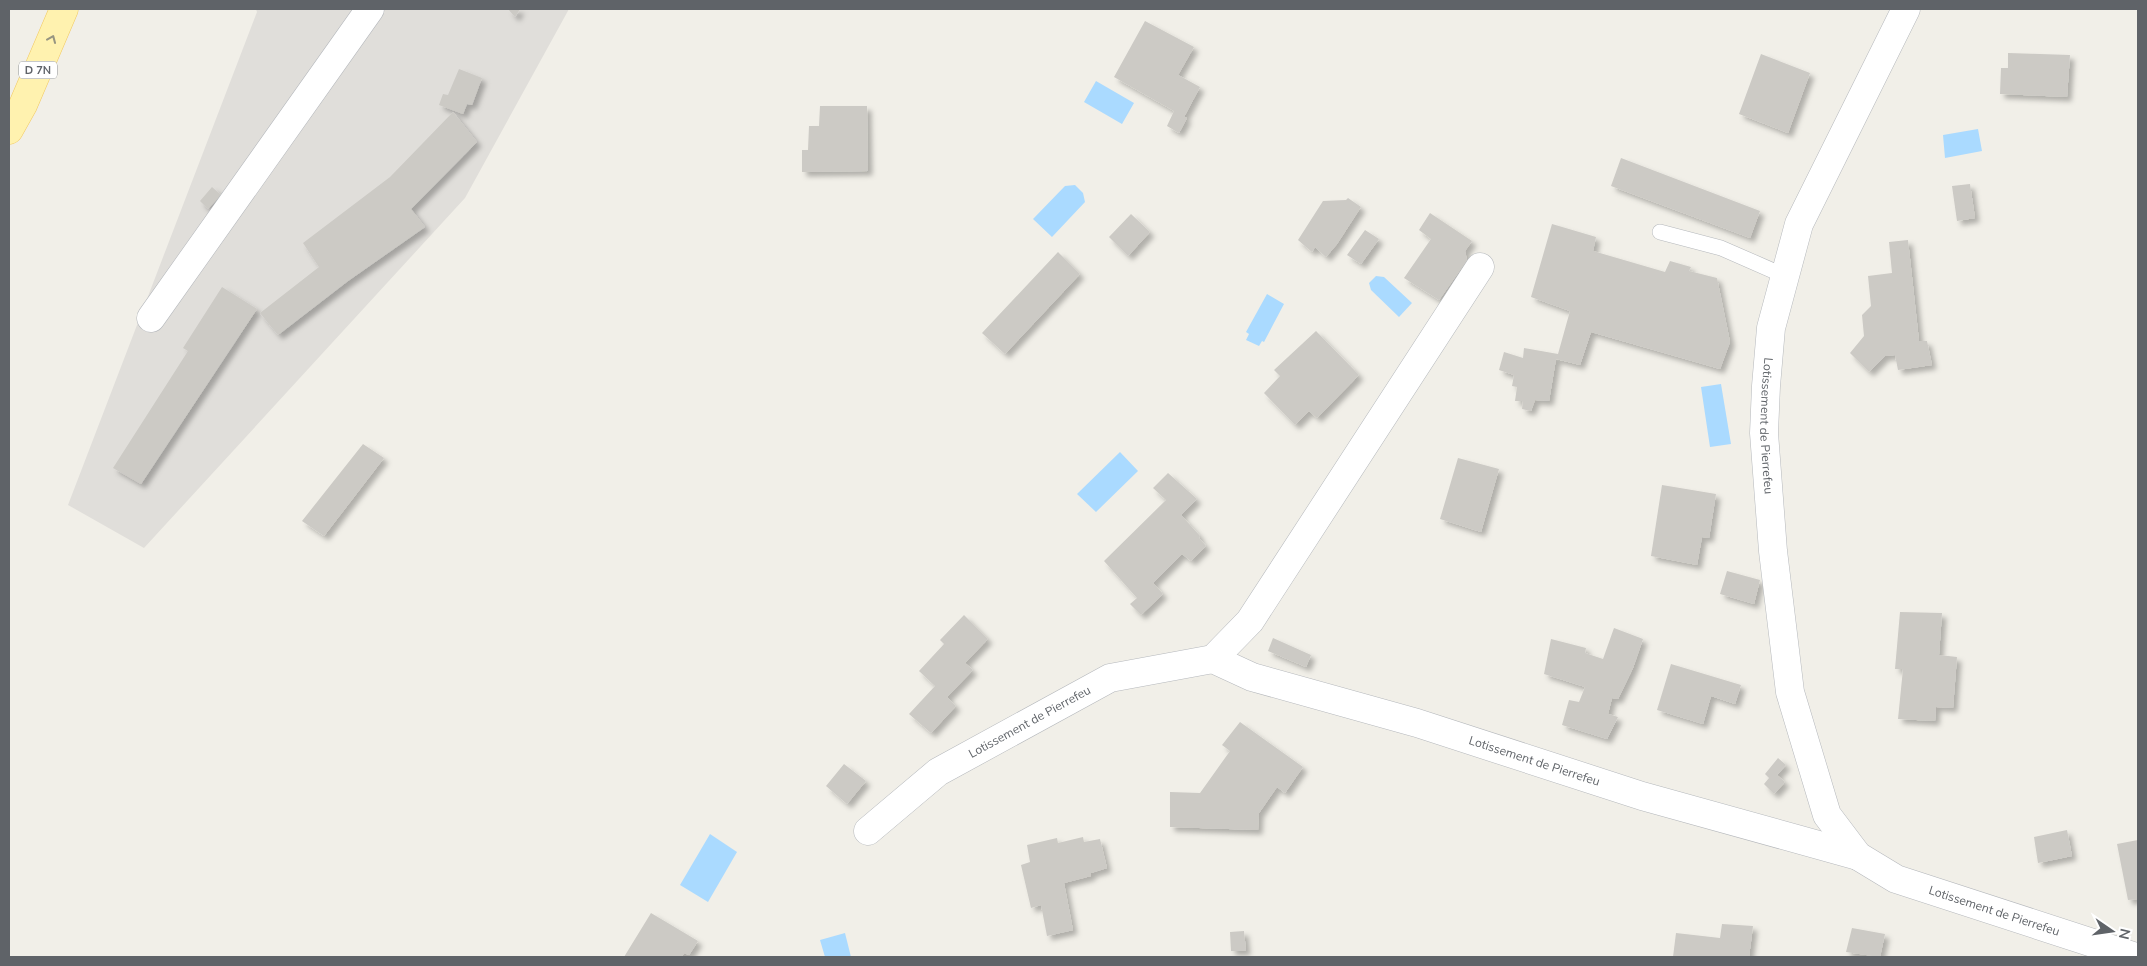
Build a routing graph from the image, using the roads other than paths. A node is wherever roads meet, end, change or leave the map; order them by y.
1 (64, 9) edge
2 (370, 9) edge
3 (1906, 9) edge
4 (9, 130) edge
5 (1660, 232) dead end
6 (1480, 267) dead end
7 (1785, 276) junction
8 (151, 318) dead end
9 (1213, 659) junction
10 (868, 831) dead end
11 (1858, 856) junction
12 (2136, 957) edge

4 -> 1 main road, D 7N
2 - 8 street
3 - 7 street, Lotissement de Pierrefeu
5 - 7 lane
6 - 9 street
7 - 11 street, Lotissement de Pierrefeu
9 - 10 street, Lotissement de Pierrefeu
9 - 11 street, Lotissement de Pierrefeu
11 - 12 street, Lotissement de Pierrefeu

